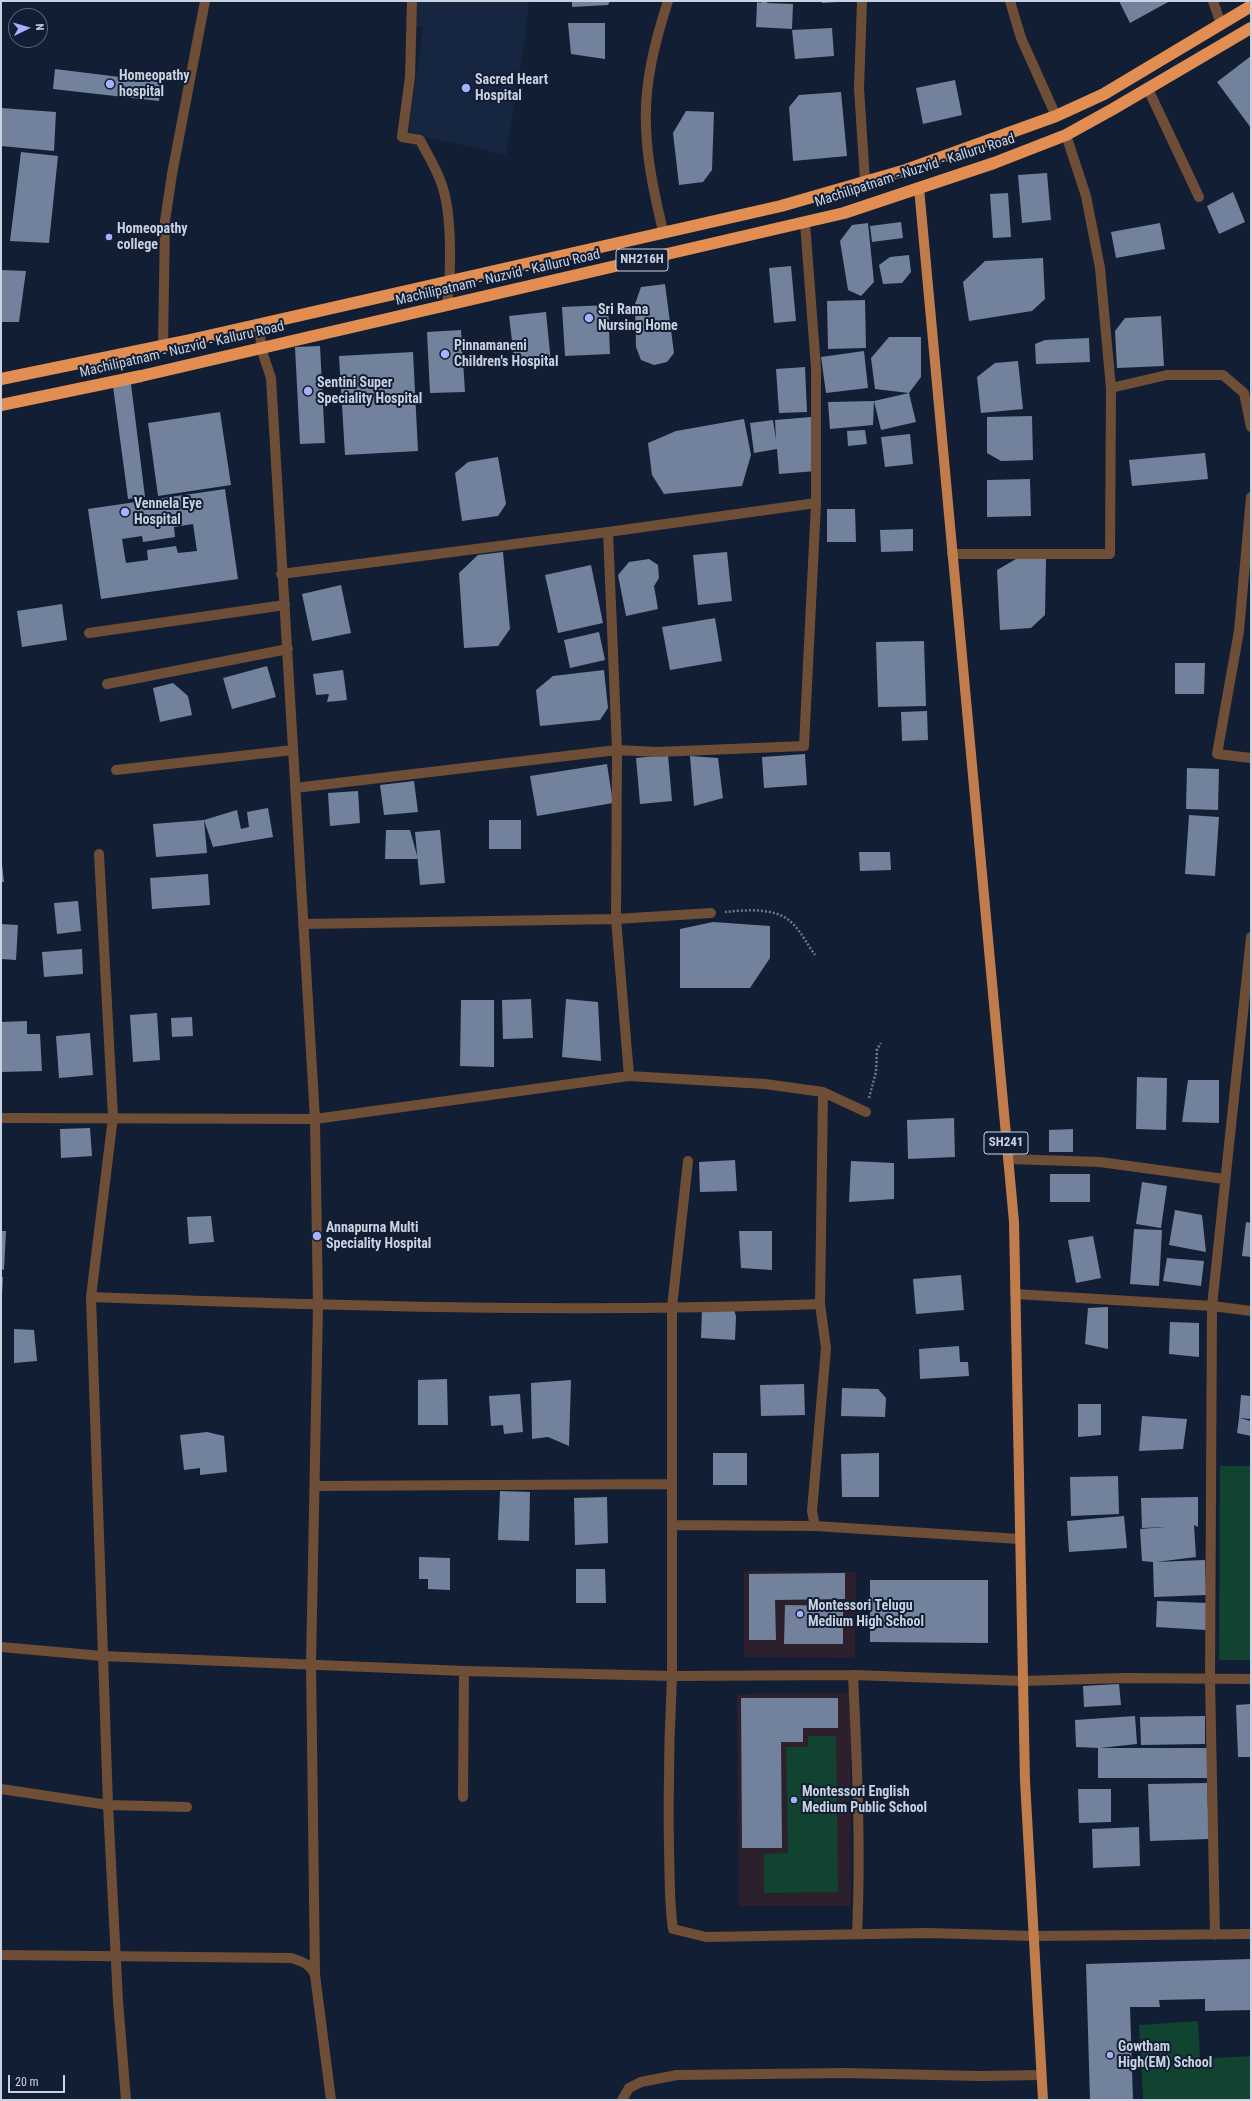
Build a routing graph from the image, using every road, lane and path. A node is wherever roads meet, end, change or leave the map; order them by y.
1 (205, 1) edge
2 (412, 1) edge
3 (668, 1) edge
4 (862, 1) edge
5 (1010, 1) edge
6 (1213, 1) edge
7 (1251, 6) edge
8 (1221, 24) junction
9 (1251, 29) edge
10 (1148, 89) junction
11 (1056, 116) junction
12 (1066, 135) junction
13 (865, 181) junction
14 (919, 188) junction
15 (1199, 197) dead end
16 (805, 222) junction
17 (663, 231) junction
18 (450, 282) junction
19 (447, 305) junction
20 (260, 324) junction
21 (162, 346) junction
22 (261, 348) junction
23 (1, 379) edge
24 (1111, 388) junction
25 (1, 406) edge
26 (1251, 427) edge
27 (1251, 497) edge
28 (816, 503) junction
29 (608, 532) junction
30 (952, 554) junction
31 (1248, 570) edge
32 (281, 574) junction
33 (285, 605) junction
34 (89, 633) dead end
35 (288, 649) junction
36 (108, 684) dead end
37 (293, 750) junction
38 (617, 750) junction
39 (1251, 758) edge
40 (116, 770) dead end
41 (295, 788) junction
42 (100, 854) dead end
43 (711, 913) joint
44 (616, 919) junction
45 (303, 924) junction
46 (1251, 937) edge
47 (815, 955) dead end
48 (881, 1043) dead end
49 (629, 1076) junction
50 (823, 1092) junction
51 (866, 1112) joint
52 (113, 1117) junction
53 (1, 1118) edge
54 (315, 1119) junction
55 (1008, 1159) junction
56 (688, 1161) dead end
57 (1224, 1180) junction
58 (1015, 1294) junction
59 (91, 1297) junction
60 (820, 1304) junction
61 (318, 1305) junction
62 (1212, 1306) junction
63 (672, 1307) junction
64 (1251, 1311) edge
65 (671, 1484) junction
66 (316, 1486) junction
67 (673, 1525) junction
68 (815, 1526) junction
69 (1020, 1539) junction
70 (1, 1647) edge
71 (102, 1656) junction
72 (311, 1664) junction
73 (464, 1670) junction
74 (853, 1675) junction
75 (672, 1676) junction
76 (1210, 1678) junction
77 (1251, 1679) edge
78 (1023, 1681) junction
79 (1, 1789) edge
80 (463, 1797) dead end
81 (108, 1805) junction
82 (187, 1807) dead end
83 (857, 1934) junction
84 (1251, 1934) edge
85 (1215, 1935) junction
86 (1034, 1936) junction
87 (1, 1955) edge
88 (116, 1957) junction
89 (315, 1975) junction
90 (1041, 2075) junction
91 (126, 2100) edge
92 (331, 2100) edge
93 (622, 2100) edge
94 (1043, 2100) edge

1 - 21 street
2 - 18 street
3 - 17 street
4 - 13 street
5 - 11 street
6 - 8 street
7 - 8 highway, Machilipatnam - Nuzvid - Kalluru Road / NH216H
8 - 11 highway, Machilipatnam - Nuzvid - Kalluru Road / NH216H
9 - 10 highway, Machilipatnam - Nuzvid - Kalluru Road / NH216H
10 - 12 highway, Machilipatnam - Nuzvid - Kalluru Road / NH216H
10 - 15 street
11 - 13 highway, Machilipatnam - Nuzvid - Kalluru Road / NH216H
12 - 14 highway, Machilipatnam - Nuzvid - Kalluru Road / NH216H
12 - 24 street
13 - 17 highway, Machilipatnam - Nuzvid - Kalluru Road / NH216H
14 - 16 highway, Machilipatnam - Nuzvid - Kalluru Road / NH216H
14 - 30 main road, SH241
16 - 19 highway, Machilipatnam - Nuzvid - Kalluru Road / NH216H
16 - 28 street
17 - 18 highway, Machilipatnam - Nuzvid - Kalluru Road / NH216H
18 - 19 street
18 - 20 highway, Machilipatnam - Nuzvid - Kalluru Road / NH216H
19 - 22 highway, Machilipatnam - Nuzvid - Kalluru Road / NH216H
20 - 21 highway, Machilipatnam - Nuzvid - Kalluru Road / NH216H
20 - 22 street
21 - 23 highway, Machilipatnam - Nuzvid - Kalluru Road / NH216H
22 - 25 highway, Machilipatnam - Nuzvid - Kalluru Road / NH216H
22 - 32 street
24 - 26 street
24 - 30 street
27 - 31 street
28 - 29 street
28 - 38 street
29 - 32 street
29 - 38 street
30 - 55 main road, SH241
31 - 39 street
32 - 33 street
33 - 34 street
33 - 35 street
35 - 36 street
35 - 37 street
37 - 40 street
37 - 41 street
38 - 41 street
38 - 44 street
41 - 45 street
42 - 52 street
43 - 44 street
43 - 47 path
44 - 45 street
44 - 49 street
45 - 54 street
46 - 57 street
48 - 51 path
49 - 50 street
49 - 54 street
50 - 51 street
50 - 60 street
52 - 53 street
52 - 54 street
52 - 59 street
54 - 61 street
55 - 57 street
55 - 58 main road, SH241
56 - 63 street
57 - 62 street
58 - 62 street
58 - 69 main road, SH241
59 - 61 street
59 - 71 street
60 - 63 street
60 - 68 street
61 - 63 street
61 - 66 street
62 - 64 street
62 - 76 street
63 - 65 street
65 - 66 street
65 - 67 street
66 - 72 street
67 - 68 street
67 - 75 street
68 - 69 street
69 - 78 main road, SH241
70 - 71 street
71 - 72 street
71 - 81 street
72 - 73 street
72 - 89 street
73 - 75 street
73 - 80 street
74 - 75 street
74 - 78 street
74 - 83 street
75 - 83 street
76 - 77 street
76 - 78 street
76 - 85 street
78 - 86 main road, SH241
79 - 81 street
81 - 82 street
81 - 88 street
83 - 86 street
84 - 85 street
85 - 86 street
86 - 90 main road, SH241
87 - 88 street
88 - 89 street
88 - 91 street
89 - 92 street
90 - 93 street
90 - 94 main road, SH241

